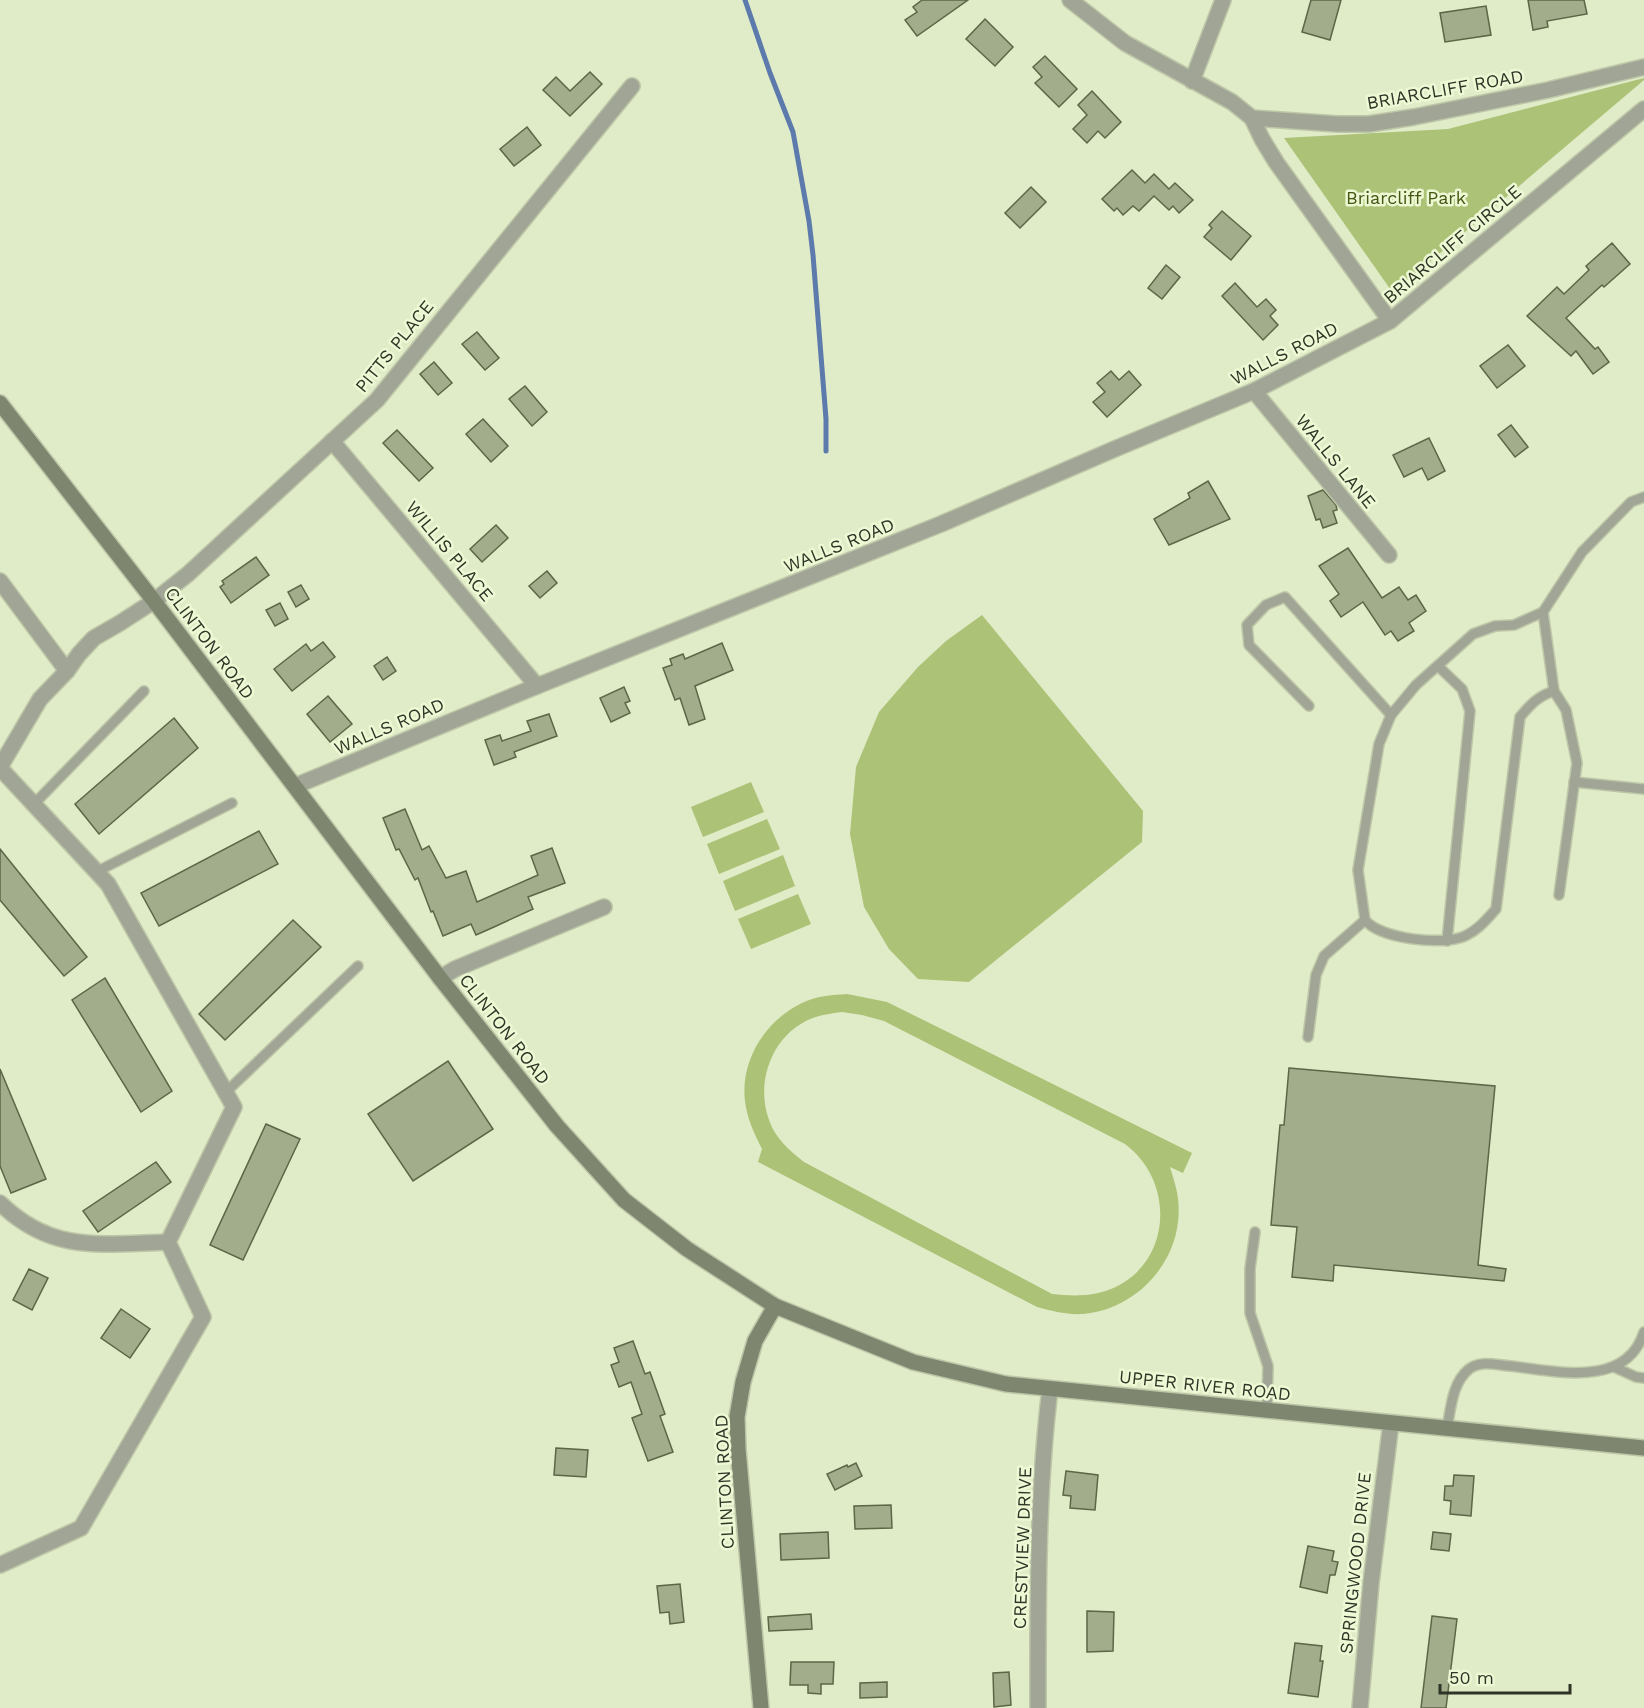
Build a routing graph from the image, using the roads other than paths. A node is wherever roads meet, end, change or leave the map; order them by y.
1 (1070, 0) edge
2 (1223, 0) edge
3 (1644, 67) edge
4 (1192, 81) junction
5 (632, 86) dead end
6 (1644, 109) edge
7 (1252, 118) junction
8 (1390, 321) junction
9 (1254, 391) junction
10 (0, 403) edge
11 (332, 441) junction
12 (1644, 497) edge
13 (1389, 555) dead end
14 (0, 581) edge
15 (154, 601) junction
16 (1543, 612) junction
17 (1438, 666) junction
18 (67, 671) junction
19 (537, 686) junction
20 (144, 691) dead end
21 (1554, 691) junction
22 (1309, 706) dead end
23 (1391, 715) junction
24 (0, 768) edge
25 (1574, 782) junction
26 (295, 786) junction
27 (1644, 789) edge
28 (232, 802) dead end
29 (34, 804) junction
30 (96, 872) junction
31 (1559, 896) dead end
32 (604, 907) dead end
33 (1365, 920) junction
34 (1447, 941) junction
35 (358, 966) dead end
36 (440, 978) junction
37 (1308, 1036) dead end
38 (226, 1092) junction
39 (0, 1203) edge
40 (1255, 1232) dead end
41 (168, 1242) junction
42 (775, 1306) junction
43 (1644, 1332) edge
44 (1614, 1367) junction
45 (1644, 1378) edge
46 (1050, 1389) junction
47 (1267, 1411) junction
48 (1391, 1423) junction
49 (1447, 1428) junction
50 (1644, 1448) edge
51 (0, 1565) edge
52 (761, 1708) edge
53 (1038, 1708) edge
54 (1360, 1708) edge

1 - 4 street
2 - 4 street
3 - 7 street, BRIARCLIFF ROAD
4 - 7 street
5 - 11 street, PITTS PLACE
6 - 8 street, BRIARCLIFF CIRCLE
7 - 8 street, BRIARCLIFF CIRCLE
8 - 9 street, WALLS ROAD
9 - 13 street, WALLS LANE
9 - 19 street, WALLS ROAD
10 - 15 street, CLINTON ROAD
11 - 15 street, PITTS PLACE
11 - 19 street, WILLIS PLACE
12 - 16 lane
14 - 18 street
15 - 18 street, PITTS PLACE
15 - 26 street, CLINTON ROAD
16 - 17 lane
16 - 21 lane
17 - 23 lane
17 - 34 lane
18 - 24 street, PITTS PLACE
19 - 26 street, WALLS ROAD
20 - 29 lane
21 - 25 lane
21 - 34 lane
22 - 23 lane
23 - 33 lane
24 - 29 street
25 - 27 lane
25 - 31 lane
26 - 36 street, CLINTON ROAD
28 - 30 lane
29 - 30 street
30 - 38 street
32 - 36 street
33 - 34 lane
33 - 37 lane
35 - 38 lane
36 - 42 street, CLINTON ROAD
38 - 41 street
39 - 41 street
40 - 47 lane
41 - 51 street
42 - 46 street, UPPER RIVER ROAD
42 - 52 street, CLINTON ROAD
43 - 44 lane
44 - 45 lane
44 - 49 lane
46 - 47 street, UPPER RIVER ROAD
46 - 53 street, CRESTVIEW DRIVE
47 - 48 street, UPPER RIVER ROAD
48 - 49 street, UPPER RIVER ROAD
48 - 54 street, SPRINGWOOD DRIVE
49 - 50 street, UPPER RIVER ROAD

